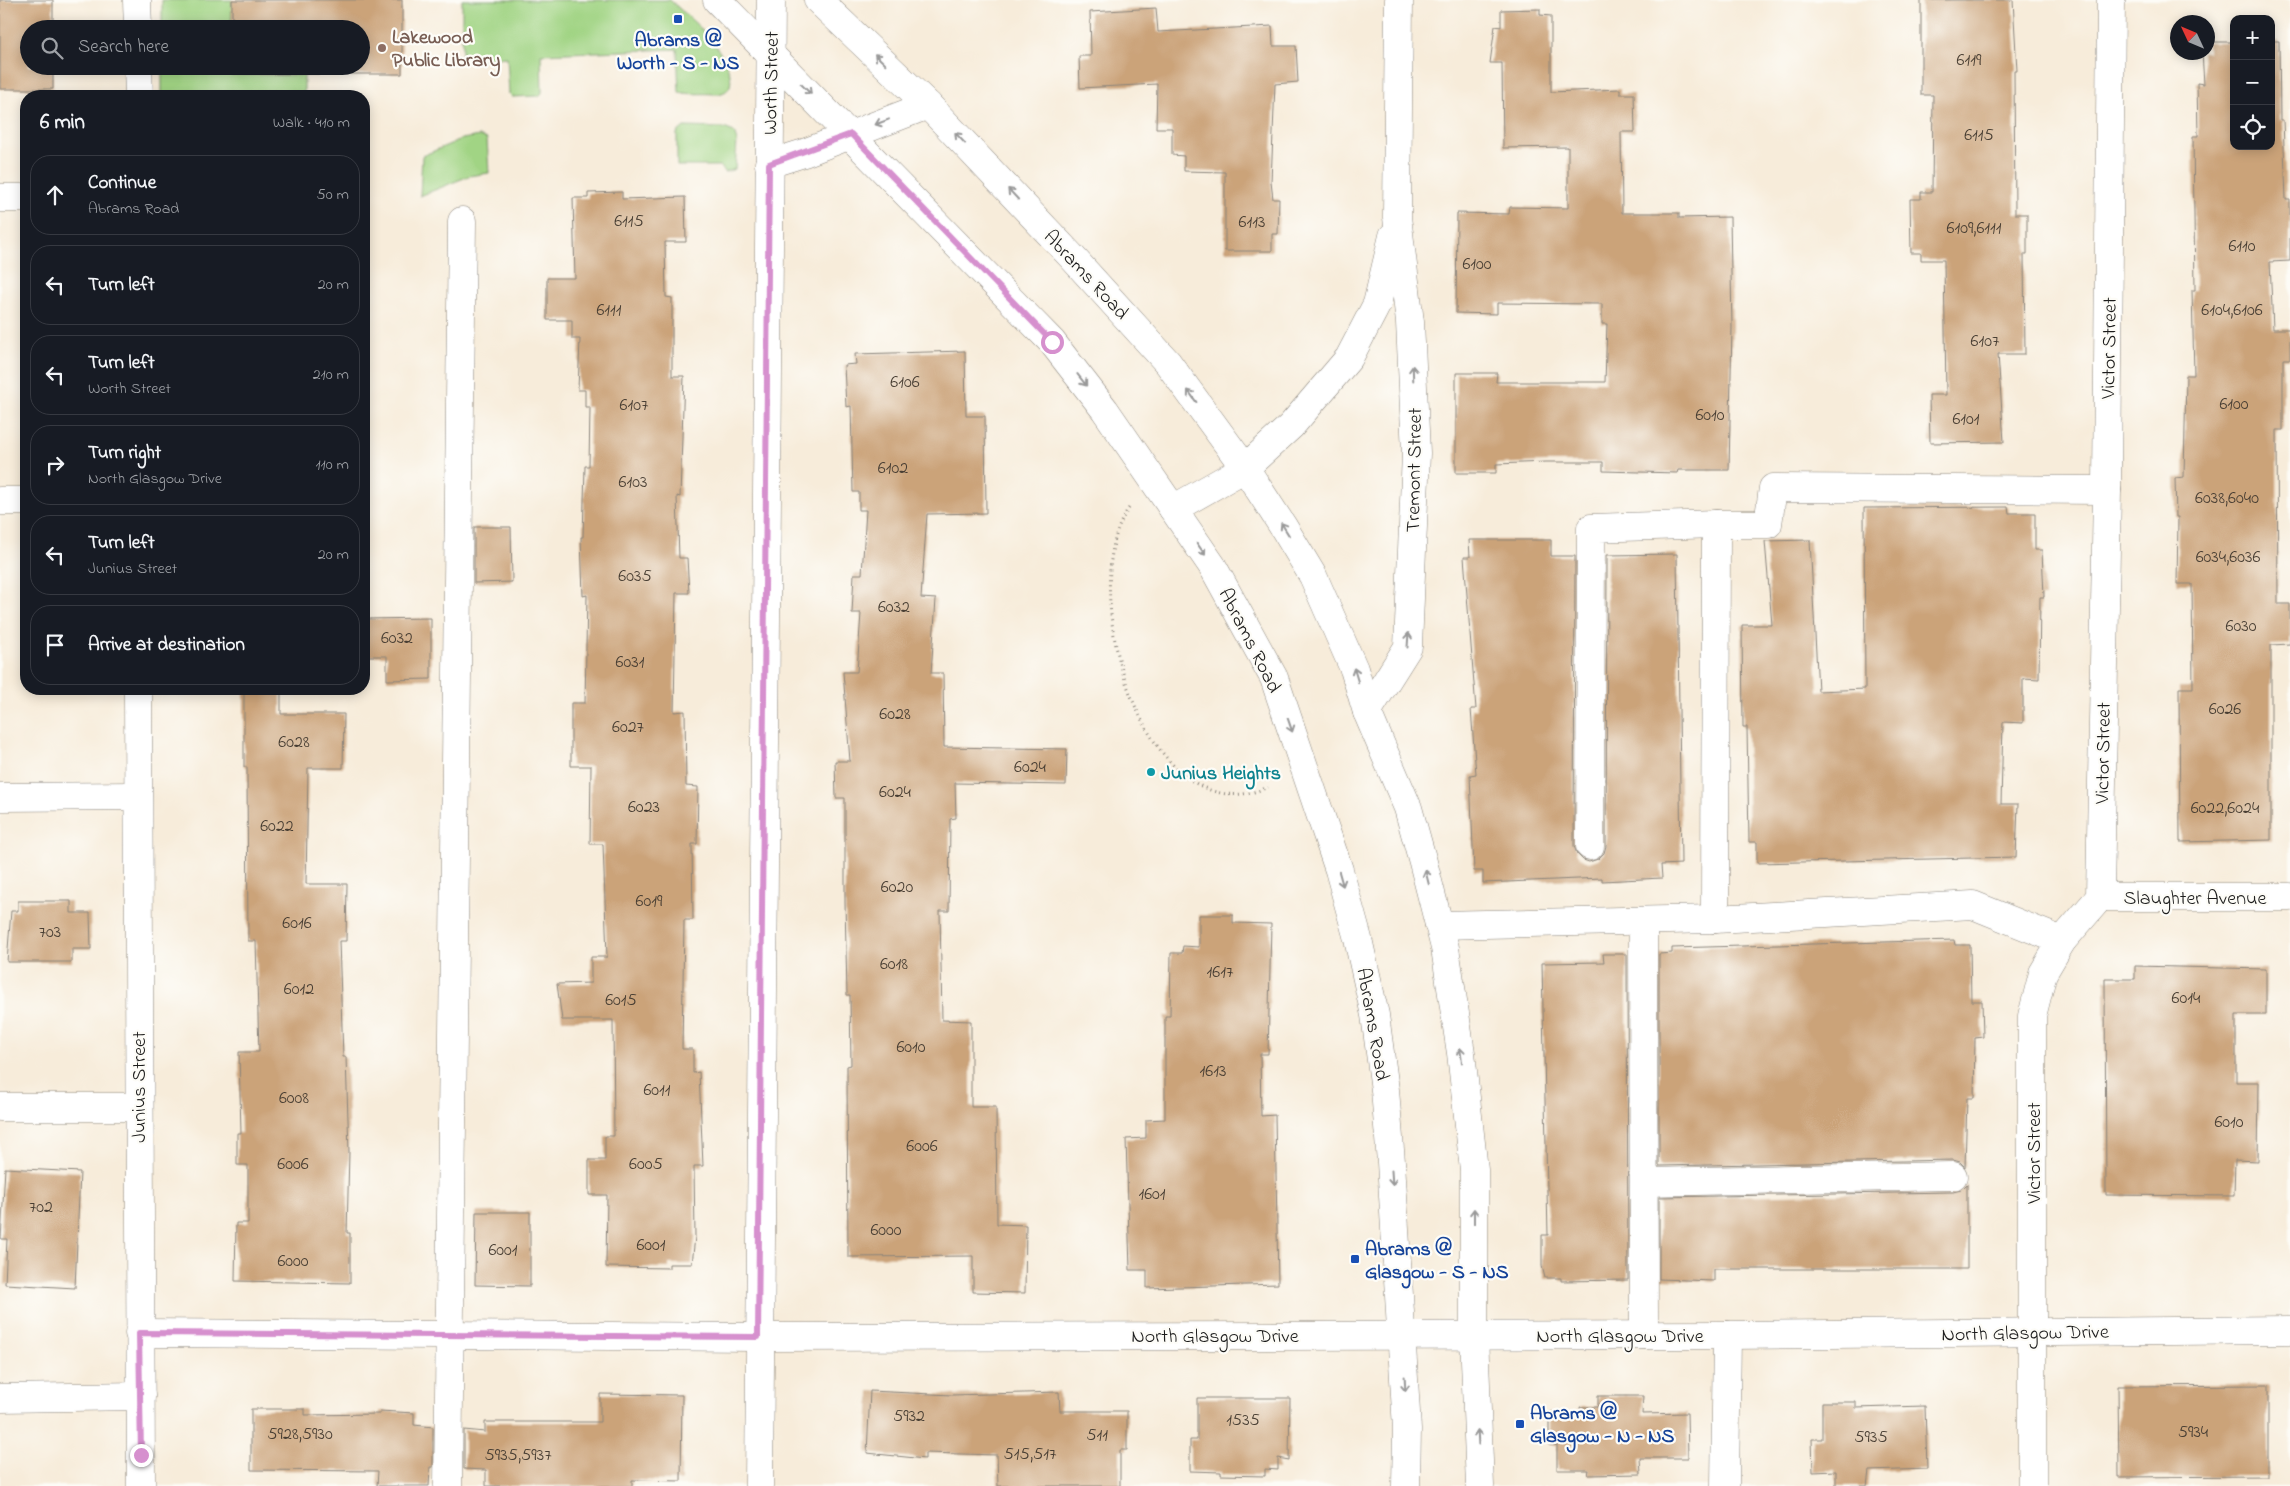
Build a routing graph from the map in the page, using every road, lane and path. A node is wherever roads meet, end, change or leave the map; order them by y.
1 (138, 0) edge
2 (717, 0) edge
3 (771, 0) edge
4 (818, 0) edge
5 (1399, 0) edge
6 (2111, 0) edge
7 (138, 20) edge
8 (771, 54) junction
9 (138, 75) edge
10 (138, 90) edge
11 (928, 105) junction
12 (851, 134) junction
13 (769, 164) junction
14 (0, 198) edge
15 (20, 198) edge
16 (1397, 217) junction
17 (462, 221) dead end
18 (1244, 468) junction
19 (2107, 490) junction
20 (0, 501) edge
21 (20, 501) edge
22 (1129, 508) dead end
23 (1173, 509) junction
24 (1716, 524) junction
25 (138, 695) edge
26 (1367, 712) junction
27 (1268, 787) dead end
28 (138, 796) junction
29 (0, 797) edge
30 (1590, 846) dead end
31 (2100, 897) junction
32 (2290, 897) edge
33 (1715, 919) junction
34 (1643, 920) junction
35 (1439, 925) junction
36 (2062, 941) junction
37 (0, 1107) edge
38 (138, 1107) junction
39 (1953, 1176) dead end
40 (1644, 1182) junction
41 (2290, 1330) edge
42 (2032, 1331) junction
43 (139, 1333) junction
44 (449, 1335) junction
45 (1402, 1335) junction
46 (1474, 1335) junction
47 (1644, 1335) junction
48 (1727, 1335) junction
49 (758, 1337) junction
50 (141, 1396) junction
51 (0, 1398) edge
52 (140, 1486) edge
53 (448, 1486) edge
54 (759, 1486) edge
55 (1406, 1486) edge
56 (1480, 1486) edge
57 (1725, 1486) edge
58 (2032, 1486) edge

1 - 7 street
2 - 8 street, Abrams Road
3 - 8 street, Worth Street
11 -> 4 street, Abrams Road
5 - 16 street, Tremont Street
6 - 19 street, Victor Street
8 -> 12 street, Abrams Road
8 - 13 street, Worth Street
9 - 10 street
11 -> 12 street
18 -> 11 street, Abrams Road
12 - 13 street
12 -> 23 street, Abrams Road
13 - 49 street, Worth Street
14 - 15 street
16 - 18 street, Tremont Street
26 -> 16 street, Tremont Street
17 - 44 street
18 - 23 street, Tremont Street
26 -> 18 street, Abrams Road
19 - 24 street
19 - 31 street, Victor Street
20 - 21 street
22 - 27 path
23 -> 45 street, Abrams Road
24 - 30 street
24 - 33 street
25 - 28 street, Junius Street
35 -> 26 street, Abrams Road
28 - 29 street
28 - 38 street, Junius Street
31 - 32 street, Slaughter Avenue
31 - 36 street, Victor Street
33 - 34 street
33 - 36 street
34 - 35 street
34 - 40 street
46 -> 35 street, Abrams Road
36 - 42 street, Victor Street
37 - 38 street
38 - 43 street, Junius Street
39 - 40 street
40 - 47 street
41 - 42 street, North Glasgow Drive
42 - 48 street, North Glasgow Drive
42 - 58 street, Victor Street
43 - 44 street, North Glasgow Drive
43 - 50 street, Junius Street
44 - 49 street, North Glasgow Drive
44 - 53 street
45 - 46 street, North Glasgow Drive
45 - 49 street, North Glasgow Drive
45 -> 55 street, Abrams Road
46 - 47 street, North Glasgow Drive
56 -> 46 street, Abrams Road
47 - 48 street, North Glasgow Drive
48 - 57 street
49 - 54 street, Worth Street
50 - 51 street
50 - 52 street, Junius Street

